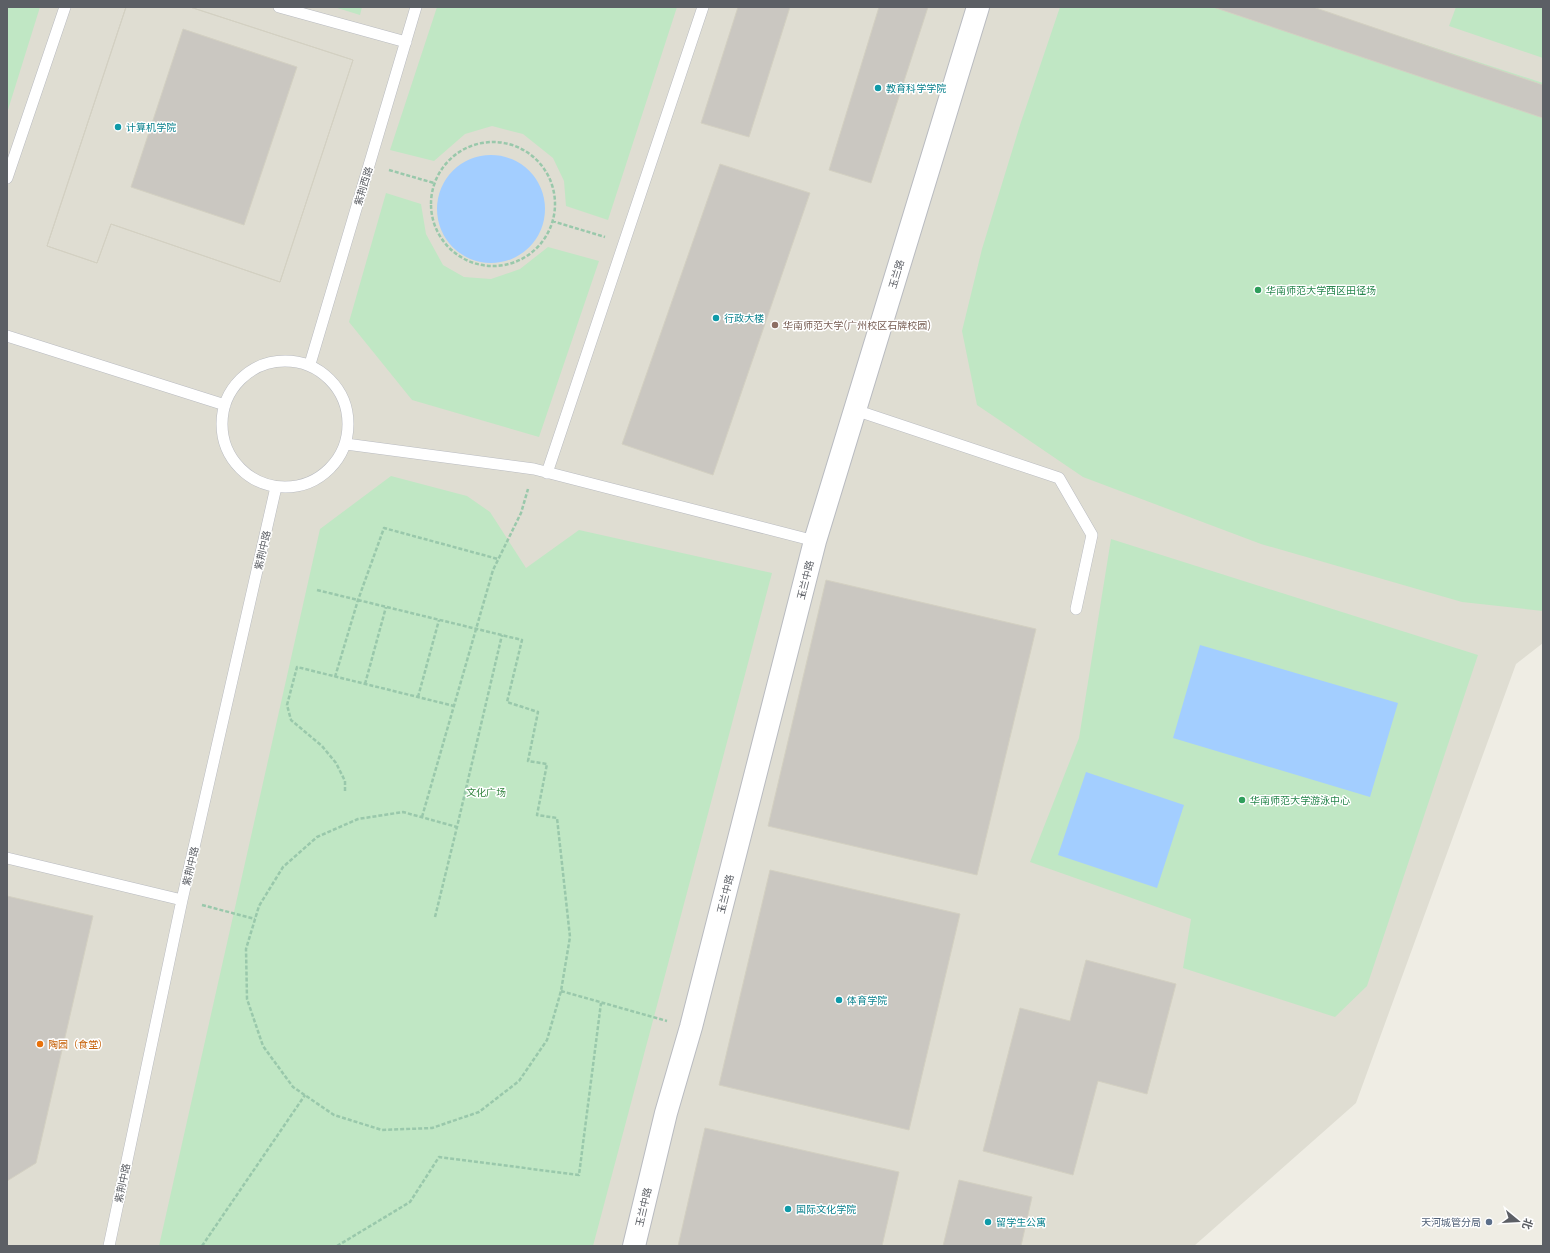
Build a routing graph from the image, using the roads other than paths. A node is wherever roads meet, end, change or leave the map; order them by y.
1 (65, 7) edge
2 (279, 7) edge
3 (416, 7) edge
4 (703, 7) edge
5 (978, 7) edge
6 (406, 42) junction
7 (7, 178) edge
8 (7, 336) edge
9 (310, 364) junction
10 (225, 404) junction
11 (855, 410) junction
12 (346, 444) junction
13 (547, 473) junction
14 (276, 487) junction
15 (815, 541) junction
16 (1076, 609) dead end
17 (7, 858) edge
18 (182, 900) junction
19 (109, 1246) edge
20 (634, 1246) edge

1 - 7 lane
2 - 6 lane
3 - 6 lane, 紫荆西路
4 - 13 lane
5 - 11 street, 玉兰路
6 - 9 lane, 紫荆西路
8 - 10 lane
9 - 10 lane
9 - 12 lane
10 - 14 lane
11 - 15 street, 玉兰路
11 - 16 lane
12 - 13 lane
12 - 14 lane
13 - 15 lane
14 - 18 lane, 紫荆中路
15 - 20 street, 玉兰中路
17 - 18 lane
18 - 19 lane, 紫荆中路

